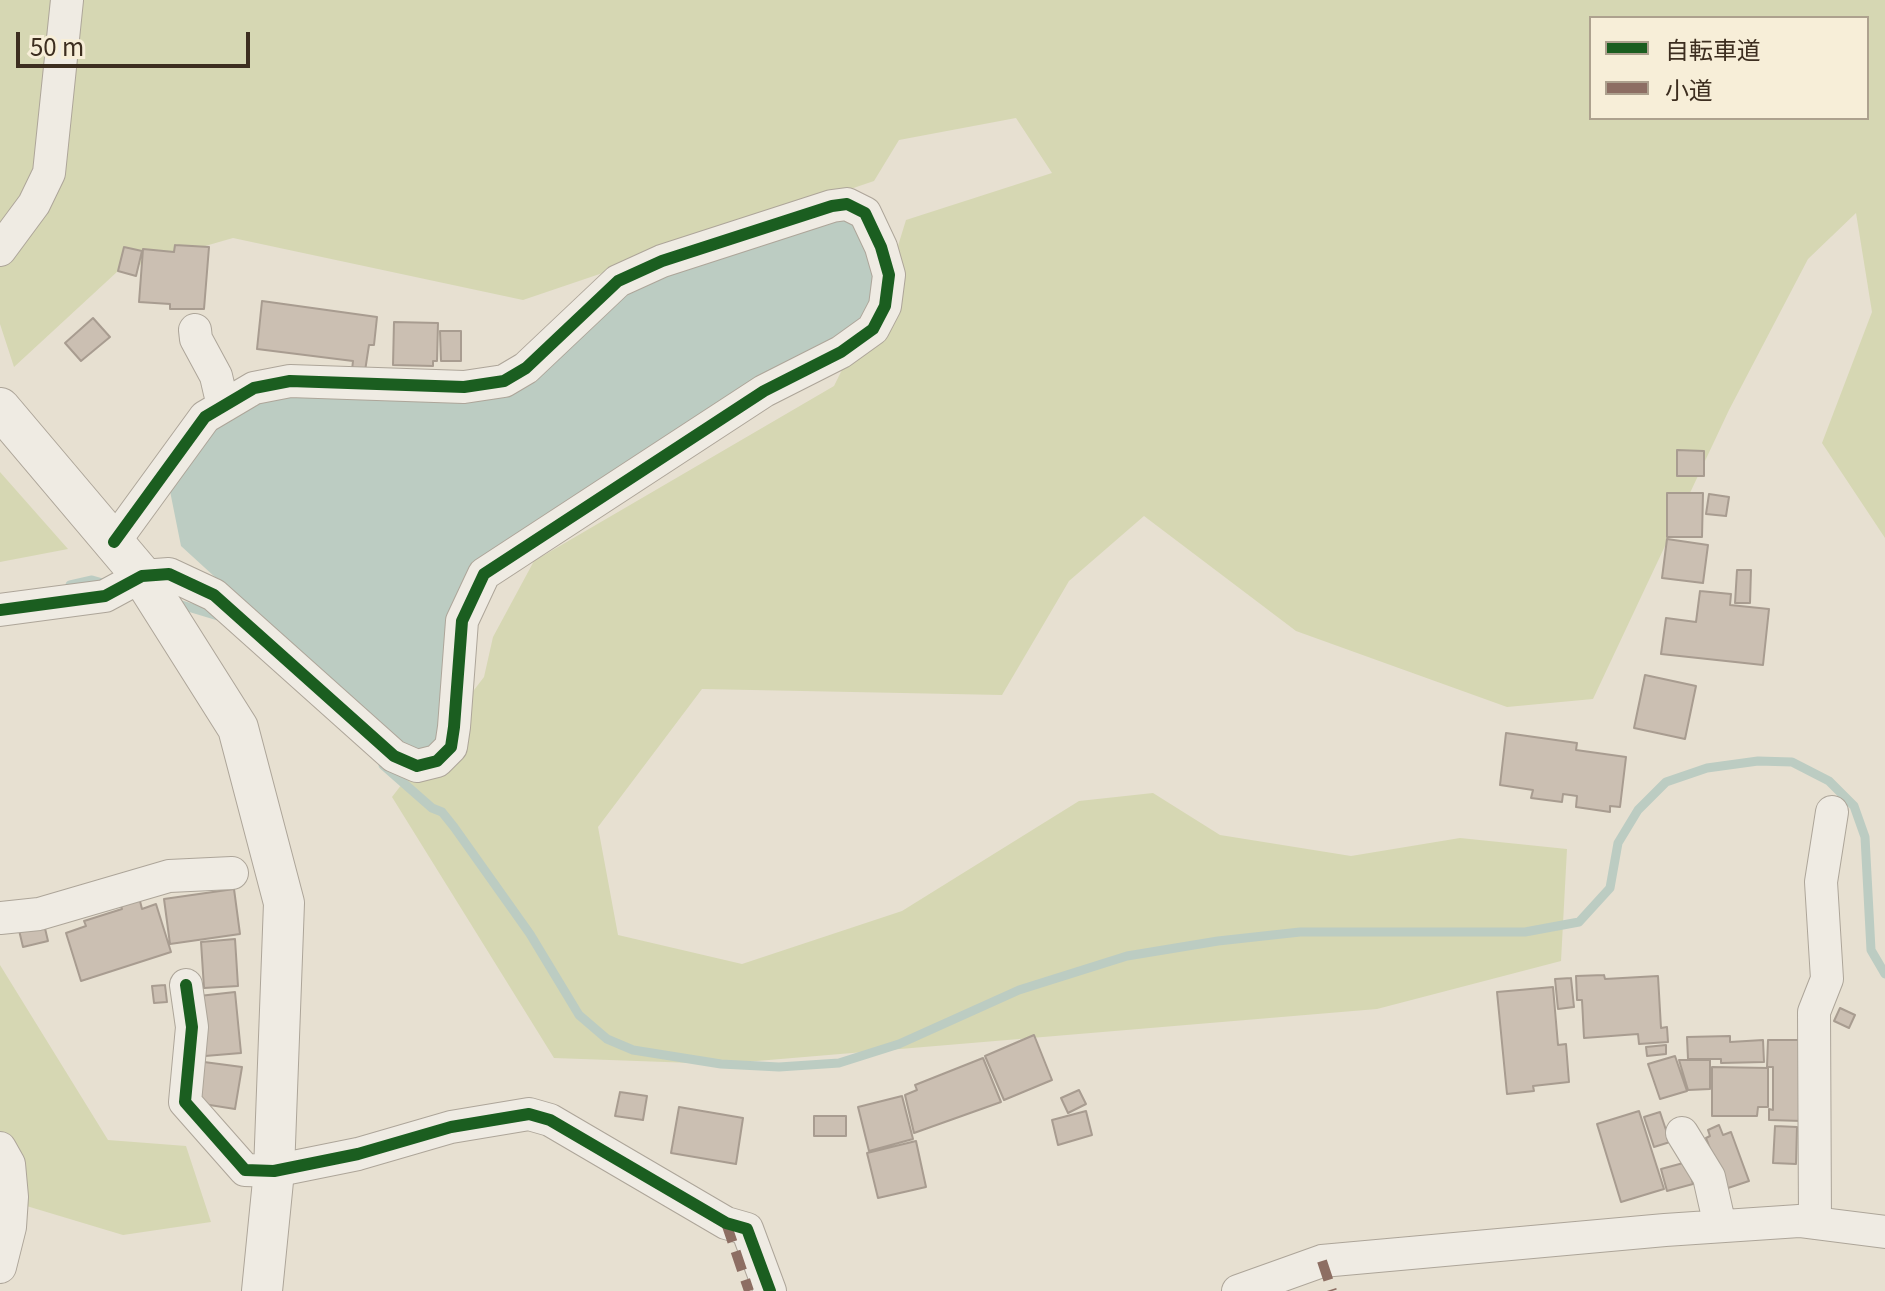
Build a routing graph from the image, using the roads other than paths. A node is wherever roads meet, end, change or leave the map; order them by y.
1 (67, 0) edge
2 (0, 250) edge
3 (195, 330) dead end
4 (223, 406) junction
5 (0, 408) edge
6 (114, 542) junction
7 (142, 576) junction
8 (0, 610) edge
9 (1832, 812) dead end
10 (232, 873) dead end
11 (0, 918) edge
12 (186, 985) dead end
13 (1682, 1133) dead end
14 (0, 1148) edge
15 (274, 1171) junction
16 (1815, 1223) junction
17 (1720, 1226) junction
18 (1885, 1232) edge
19 (0, 1267) edge
20 (262, 1291) edge
21 (770, 1291) edge
22 (1238, 1291) edge

1 - 2 street
3 - 4 street
4 - 6 street
4 - 7 street
5 - 6 street
6 - 7 street
7 - 8 street
7 - 15 street
9 - 16 street
10 - 11 street
12 - 15 street
13 - 17 street
14 - 19 street
15 - 20 street
15 - 21 street
16 - 17 street
16 - 18 street
17 - 22 street

